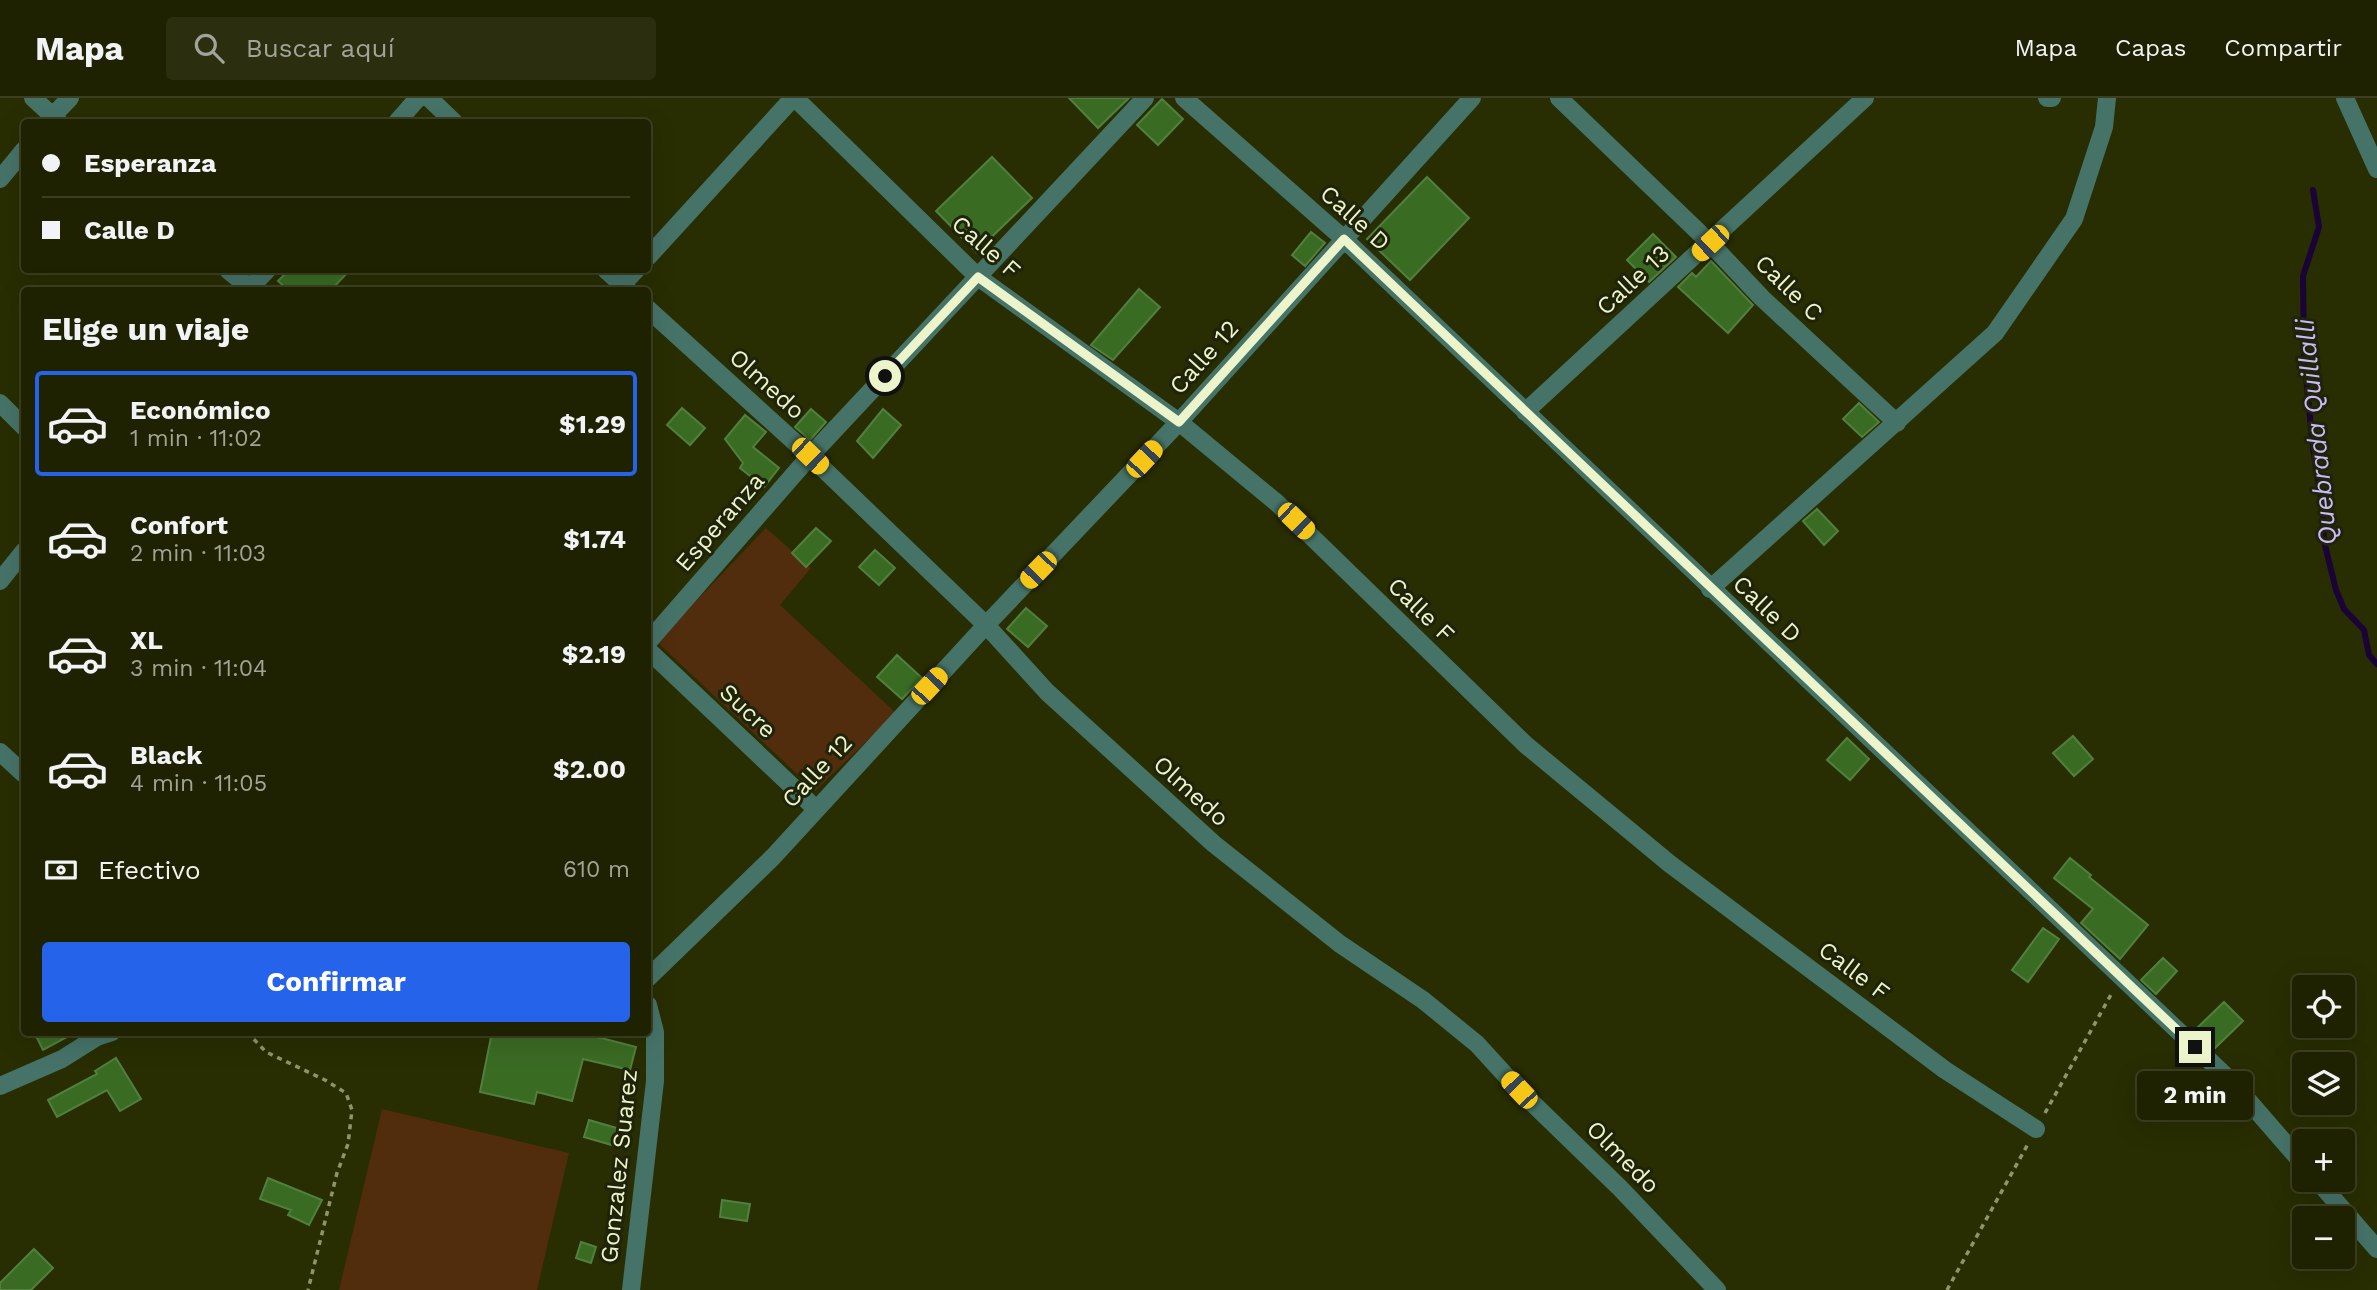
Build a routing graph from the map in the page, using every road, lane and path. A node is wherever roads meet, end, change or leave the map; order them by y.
1 (33, 98) edge
2 (70, 98) edge
3 (418, 98) edge
4 (429, 98) edge
5 (794, 98) edge
6 (1145, 98) edge
7 (1184, 98) edge
8 (1472, 98) edge
9 (1559, 98) edge
10 (1865, 98) edge
11 (2107, 98) edge
12 (2345, 98) edge
13 (51, 119) edge
14 (54, 119) edge
15 (400, 119) edge
16 (451, 119) edge
17 (21, 154) edge
18 (2377, 169) edge
19 (0, 179) edge
20 (1344, 239) junction
21 (1710, 243) junction
22 (651, 254) edge
23 (231, 273) edge
24 (264, 273) edge
25 (609, 273) edge
26 (978, 277) junction
27 (247, 287) edge
28 (253, 287) edge
29 (620, 287) edge
30 (651, 312) edge
31 (0, 403) edge
32 (1525, 412) junction
33 (1179, 422) junction
34 (1896, 423) junction
35 (21, 424) edge
36 (810, 456) junction
37 (21, 555) edge
38 (0, 581) edge
39 (1710, 589) junction
40 (986, 625) junction
41 (651, 639) edge
42 (651, 653) edge
43 (0, 752) edge
44 (21, 771) edge
45 (815, 808) junction
46 (651, 975) edge
47 (651, 1017) edge
48 (100, 1036) edge
49 (251, 1036) edge
50 (0, 1086) edge
51 (2036, 1129) dead end
52 (2292, 1151) edge
53 (2327, 1192) edge
54 (2377, 1249) edge
55 (308, 1290) edge
56 (631, 1290) edge
57 (1717, 1290) edge

1 - 13 street
2 - 14 street
3 - 15 street
4 - 16 street
5 - 22 street
5 - 26 street, Calle F
6 - 26 street, Esperanza
7 - 20 street, Calle D
8 - 20 street, Calle 12
9 - 21 street, Calle C
10 - 21 street, Calle 13
11 - 34 street
12 - 18 street
17 - 19 street
20 - 32 street, Calle D
20 - 33 street, Calle 12
21 - 32 street, Calle 13
21 - 34 street, Calle C
23 - 27 street
24 - 28 street
25 - 29 street
26 - 33 street, Calle F
26 - 36 street, Esperanza
30 - 36 street, Olmedo
31 - 35 street
32 - 39 street, Calle D
33 - 40 street, Calle 12
33 - 51 street, Calle F
34 - 39 street
36 - 40 street, Olmedo
36 - 41 street, Esperanza
37 - 38 street
39 - 52 street, Calle D
40 - 45 street, Calle 12
40 - 57 street, Olmedo
42 - 45 street, Sucre
43 - 44 street
45 - 46 street, Calle 12
47 - 56 street, Gonzalez Suarez
48 - 50 street
49 - 55 path
53 - 54 street

